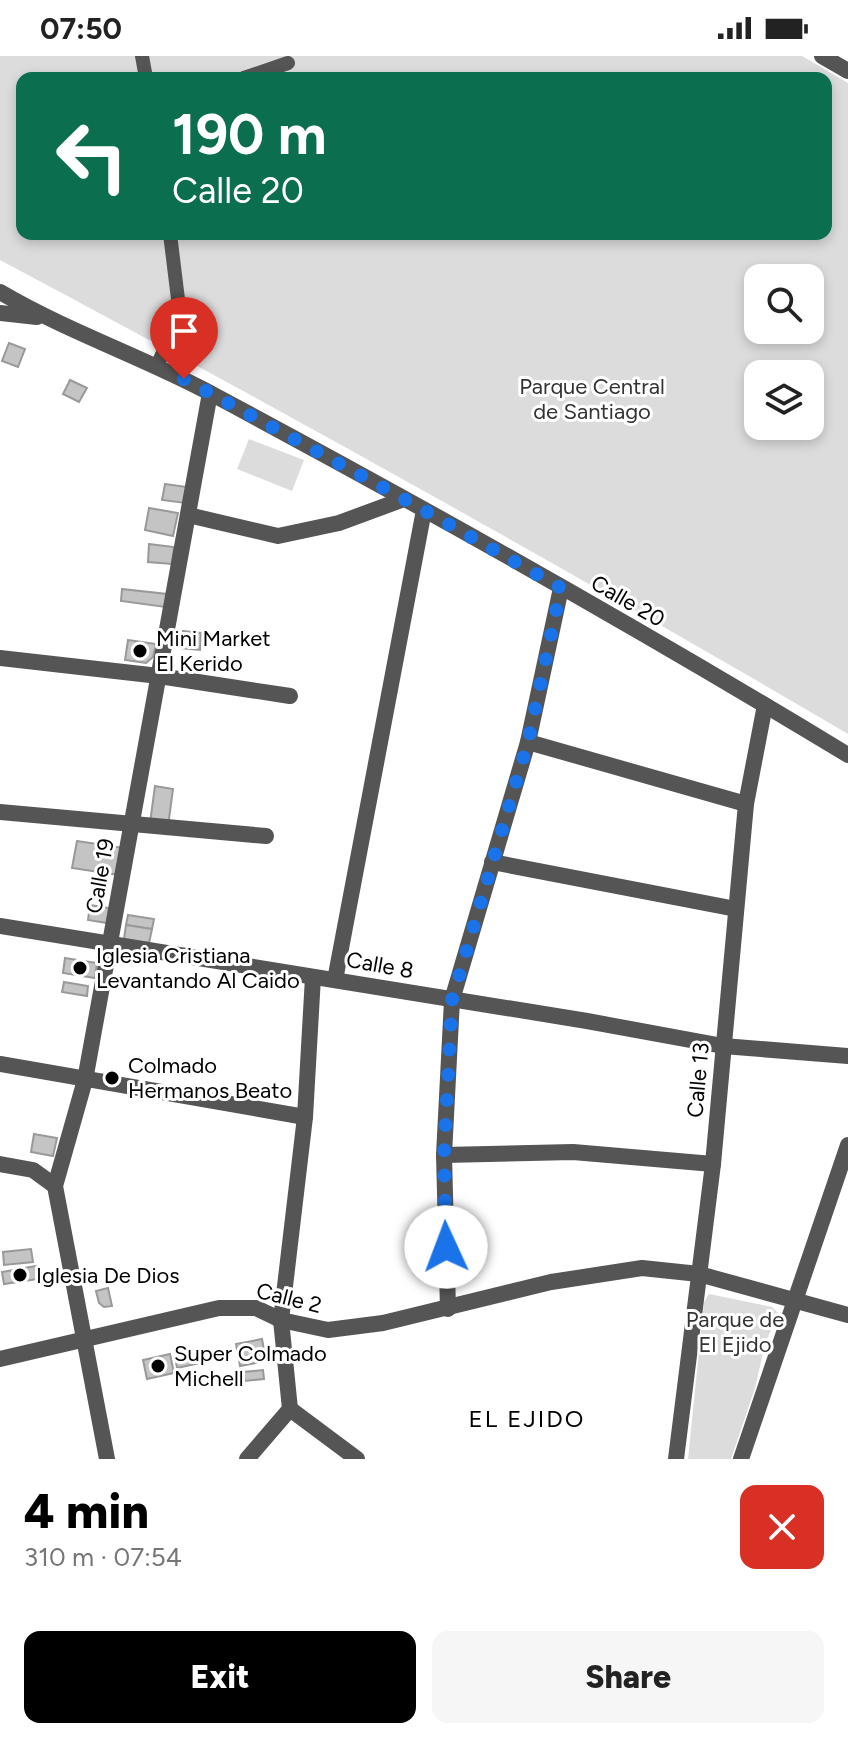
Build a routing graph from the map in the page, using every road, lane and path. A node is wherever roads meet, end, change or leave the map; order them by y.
1 (822, 56) edge
2 (288, 63) dead end
3 (848, 71) edge
4 (262, 72) edge
5 (171, 240) edge
6 (0, 292) edge
7 (0, 313) edge
8 (42, 317) junction
9 (157, 366) junction
10 (210, 393) junction
11 (404, 499) junction
12 (424, 510) junction
13 (188, 515) junction
14 (561, 588) junction
15 (0, 658) edge
16 (159, 676) junction
17 (290, 696) dead end
18 (765, 705) junction
19 (528, 742) junction
20 (848, 755) edge
21 (746, 804) junction
22 (0, 812) edge
23 (132, 824) junction
24 (266, 836) dead end
25 (492, 862) junction
26 (736, 909) junction
27 (0, 926) edge
28 (111, 944) junction
29 (313, 977) junction
30 (335, 980) junction
31 (452, 1000) junction
32 (723, 1046) junction
33 (848, 1056) edge
34 (0, 1064) edge
35 (85, 1080) junction
36 (305, 1117) junction
37 (848, 1145) edge
38 (444, 1155) junction
39 (0, 1164) edge
40 (713, 1164) junction
41 (55, 1186) junction
42 (699, 1274) junction
43 (796, 1300) junction
44 (448, 1309) junction
45 (848, 1315) edge
46 (281, 1320) junction
47 (82, 1339) junction
48 (0, 1359) edge
49 (290, 1409) junction
50 (107, 1459) edge
51 (247, 1459) edge
52 (357, 1459) edge
53 (676, 1459) edge
54 (741, 1459) edge

1 - 3 street
2 - 4 lane
5 - 9 lane
6 - 8 street, Calle 20
7 - 8 street
8 - 9 street, Calle 20
9 - 10 street, Calle 20
10 - 11 street, Calle 20
10 - 13 street, Calle 19
11 - 12 street, Calle 20
11 - 13 street
12 - 14 street, Calle 20
12 - 30 street
13 - 16 street, Calle 19
14 - 18 street, Calle 20
14 - 19 street
15 - 16 street
16 - 17 street
16 - 23 street, Calle 19
18 - 20 street, Calle 20
18 - 21 street, Calle 13
19 - 21 street
19 - 25 street
21 - 26 street, Calle 13
22 - 23 street
23 - 24 street
23 - 28 street, Calle 19
25 - 26 street
25 - 31 street
26 - 32 street, Calle 13
27 - 28 street, Calle 8
28 - 29 street, Calle 8
28 - 35 street, Calle 19
29 - 30 street, Calle 8
29 - 36 street
30 - 31 street, Calle 8
31 - 32 street, Calle 8
31 - 38 street
32 - 33 street, Calle 8
32 - 40 street, Calle 13
34 - 35 street
35 - 36 street
35 - 41 street, Calle 19
36 - 46 street
37 - 43 street
38 - 40 street
38 - 44 street
39 - 41 street
40 - 42 street, Calle 13
41 - 47 street, Calle 19
42 - 43 street, Calle 2
42 - 44 street, Calle 2
42 - 53 street, Calle 13
43 - 45 street, Calle 2
43 - 54 street
44 - 46 street, Calle 2
46 - 47 street, Calle 2
46 - 49 street
47 - 48 street, Calle 2
47 - 50 street, Calle 19
49 - 51 street
49 - 52 street

